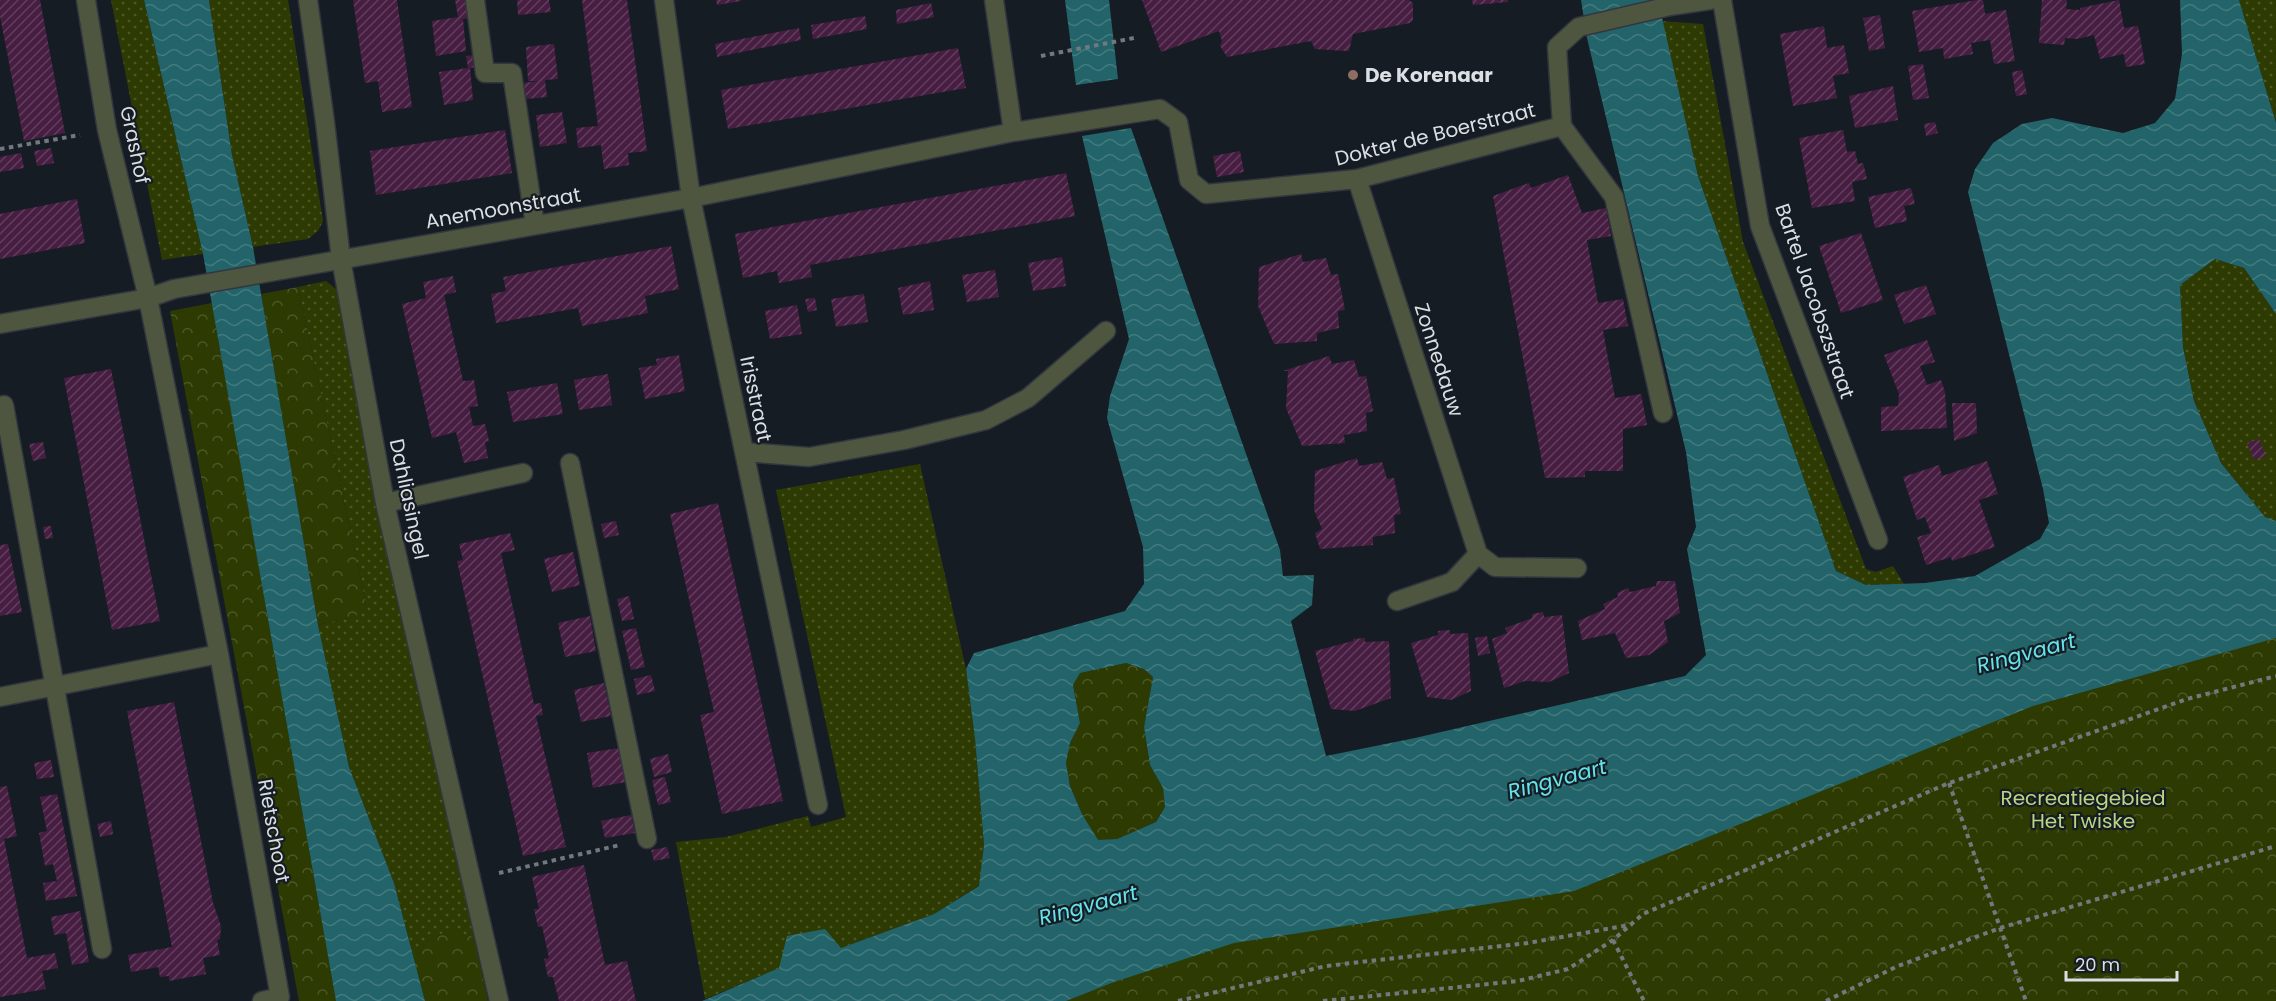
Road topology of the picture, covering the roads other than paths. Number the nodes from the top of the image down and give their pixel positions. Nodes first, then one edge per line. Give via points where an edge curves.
1 (86, 0) edge
2 (308, 0) edge
3 (475, 0) edge
4 (664, 0) edge
5 (994, 0) edge
6 (1710, 0) edge
7 (1722, 0) edge
8 (1562, 126) junction
9 (1013, 132) junction
10 (1357, 179) junction
11 (691, 198) junction
12 (535, 225) junction
13 (341, 259) junction
14 (148, 298) junction
15 (0, 324) edge
16 (1106, 331) dead end
17 (4, 405) dead end
18 (1663, 413) dead end
19 (744, 452) junction
20 (570, 463) dead end
21 (523, 472) dead end
22 (386, 503) junction
23 (1878, 540) dead end
24 (1478, 554) junction
25 (1577, 568) dead end
26 (1396, 601) dead end
27 (219, 654) junction
28 (53, 686) junction
29 (0, 697) edge
30 (819, 805) dead end
31 (647, 839) road end
32 (102, 948) dead end
33 (262, 1001) edge
34 (500, 1001) edge

1 - 14 street, Grashof via 107,130
2 - 13 street, Dahliasingel
3 - 12 street via 486,73 512,73
4 - 11 street, Irisstraat
5 - 9 street
6 - 8 street via 1578,27 1557,47
7 - 23 street, Bartel Jacobszstraat via 1760,226
8 - 10 street, Dokter de Boerstraat
8 - 18 street via 1614,197
9 - 10 street, Dokter de Boerstraat via 1160,109 1178,122 1189,180 1206,194
9 - 11 street, Anemoonstraat
10 - 24 street, Zonnedauw
11 - 12 street, Anemoonstraat
11 - 19 street, Irisstraat
12 - 13 street, Anemoonstraat
13 - 14 street, Anemoonstraat via 174,289
13 - 22 street, Dahliasingel
14 - 15 street, Anemoonstraat
14 - 27 street, Rietschoot
16 - 19 street via 1028,398 986,420 809,457
17 - 28 street
19 - 30 street, Irisstraat
20 - 31 street
21 - 22 street
22 - 34 street, Dahliasingel
24 - 25 street via 1495,567
24 - 26 street via 1452,582
27 - 28 street
27 - 33 street, Rietschoot via 280,997
28 - 29 street
28 - 32 street

